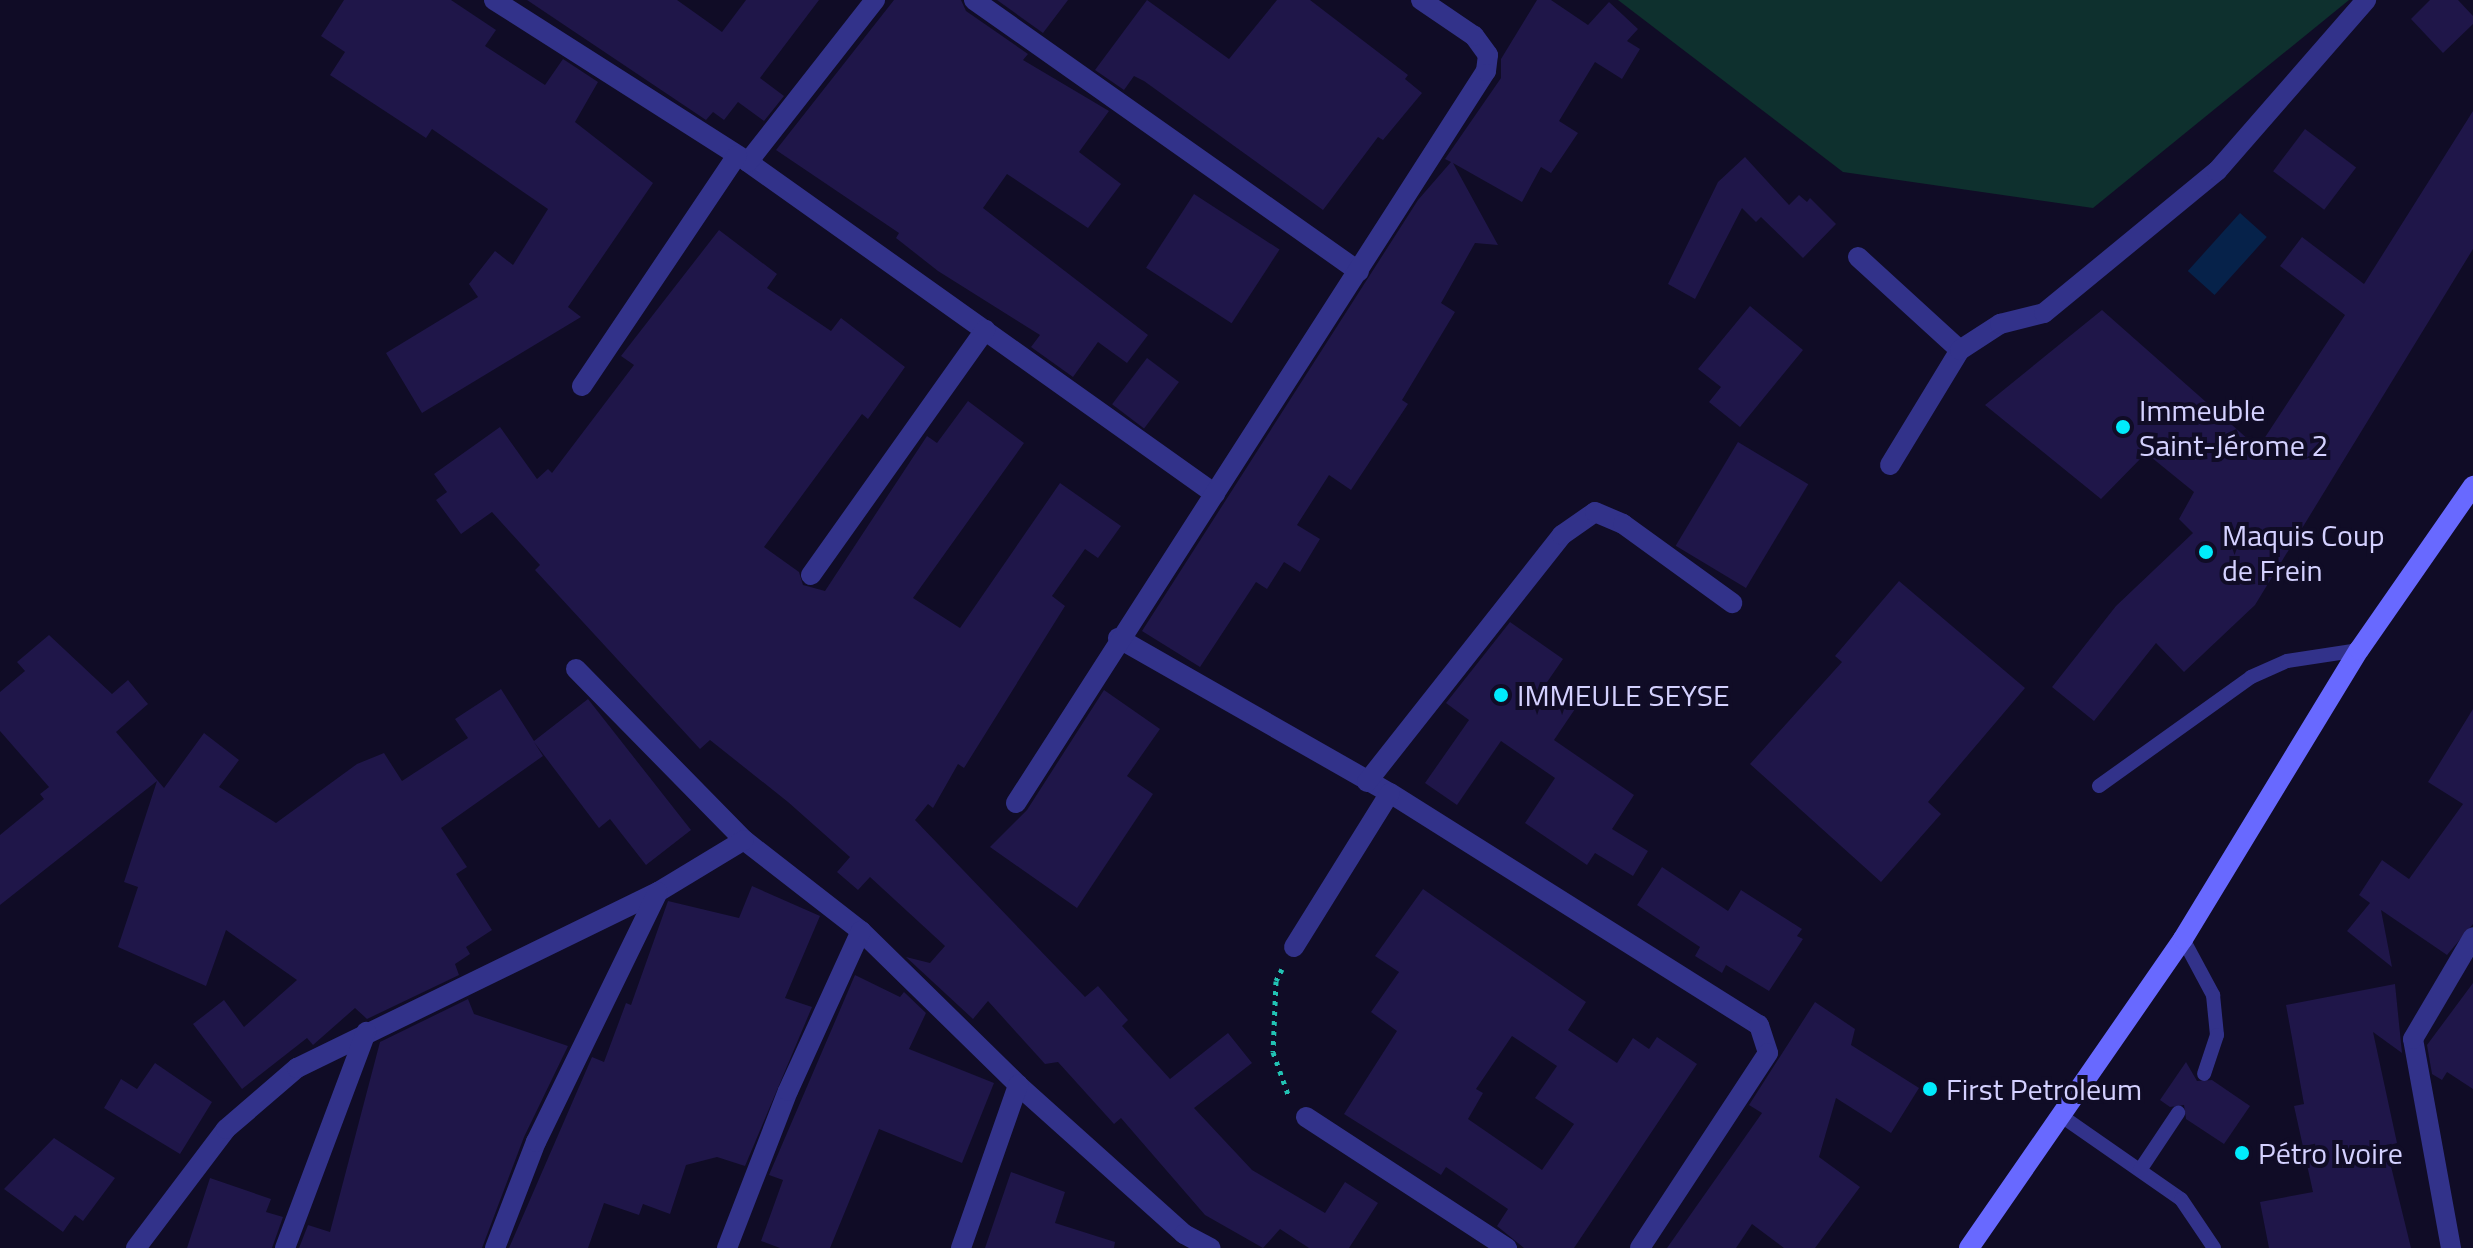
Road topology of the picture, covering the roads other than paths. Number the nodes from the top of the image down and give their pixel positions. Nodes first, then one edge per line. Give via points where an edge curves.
1 (494, 0) edge
2 (875, 0) edge
3 (974, 0) edge
4 (1421, 0) edge
5 (2366, 0) edge
6 (743, 159) junction
7 (1858, 257) dead end
8 (1359, 272) junction
9 (985, 330) junction
10 (1960, 350) junction
11 (582, 386) dead end
12 (1890, 465) dead end
13 (2473, 486) edge
14 (1215, 494) junction
15 (811, 575) dead end
16 (1732, 603) dead end
17 (1118, 638) junction
18 (2359, 650) junction
19 (576, 669) dead end
20 (1367, 782) junction
21 (2099, 786) dead end
22 (1390, 793) junction
23 (1016, 803) dead end
24 (744, 840) junction
25 (658, 892) junction
26 (861, 931) junction
27 (2473, 937) edge
28 (2183, 939) junction
29 (1294, 947) road end
30 (366, 1032) junction
31 (2204, 1074) dead end
32 (1018, 1085) junction
33 (2178, 1113) dead end
34 (2060, 1115) junction
35 (1306, 1117) road end
36 (2140, 1170) junction
37 (1182, 1241) edge
38 (136, 1248) edge
39 (285, 1248) edge
40 (495, 1248) edge
41 (727, 1248) edge
42 (961, 1248) edge
43 (1210, 1248) edge
44 (1507, 1248) edge
45 (1640, 1248) edge
46 (1969, 1248) edge
47 (2214, 1248) edge
48 (2451, 1248) edge

1 - 6 street
2 - 6 street
3 - 8 street
4 - 8 street via 1474,36 1488,55 1486,71
5 - 10 street via 2217,171 2044,313 2000,324
6 - 9 street
6 - 11 street
7 - 10 street
8 - 14 street
9 - 14 street
9 - 15 street
10 - 12 street
13 - 18 main road
14 - 17 street
16 - 20 street via 1623,524 1595,512 1562,535
17 - 20 street
17 - 23 street
18 - 21 lane via 2287,661 2251,677
18 - 28 main road
19 - 24 street
20 - 22 street
22 - 29 street
22 - 45 street via 1732,1003 1768,1038 1768,1053
24 - 25 street
24 - 26 street
25 - 30 street
25 - 40 street via 536,1142
26 - 32 street
26 - 41 street via 788,1091
27 - 48 street via 2413,1039
28 - 31 lane via 2213,995 2217,1035
28 - 34 main road
30 - 38 street via 259,1095
30 - 39 street
32 - 37 street
32 - 42 street
33 - 36 lane
34 - 36 lane
34 - 46 main road
35 - 44 street
36 - 47 lane via 2181,1199
37 - 43 street

